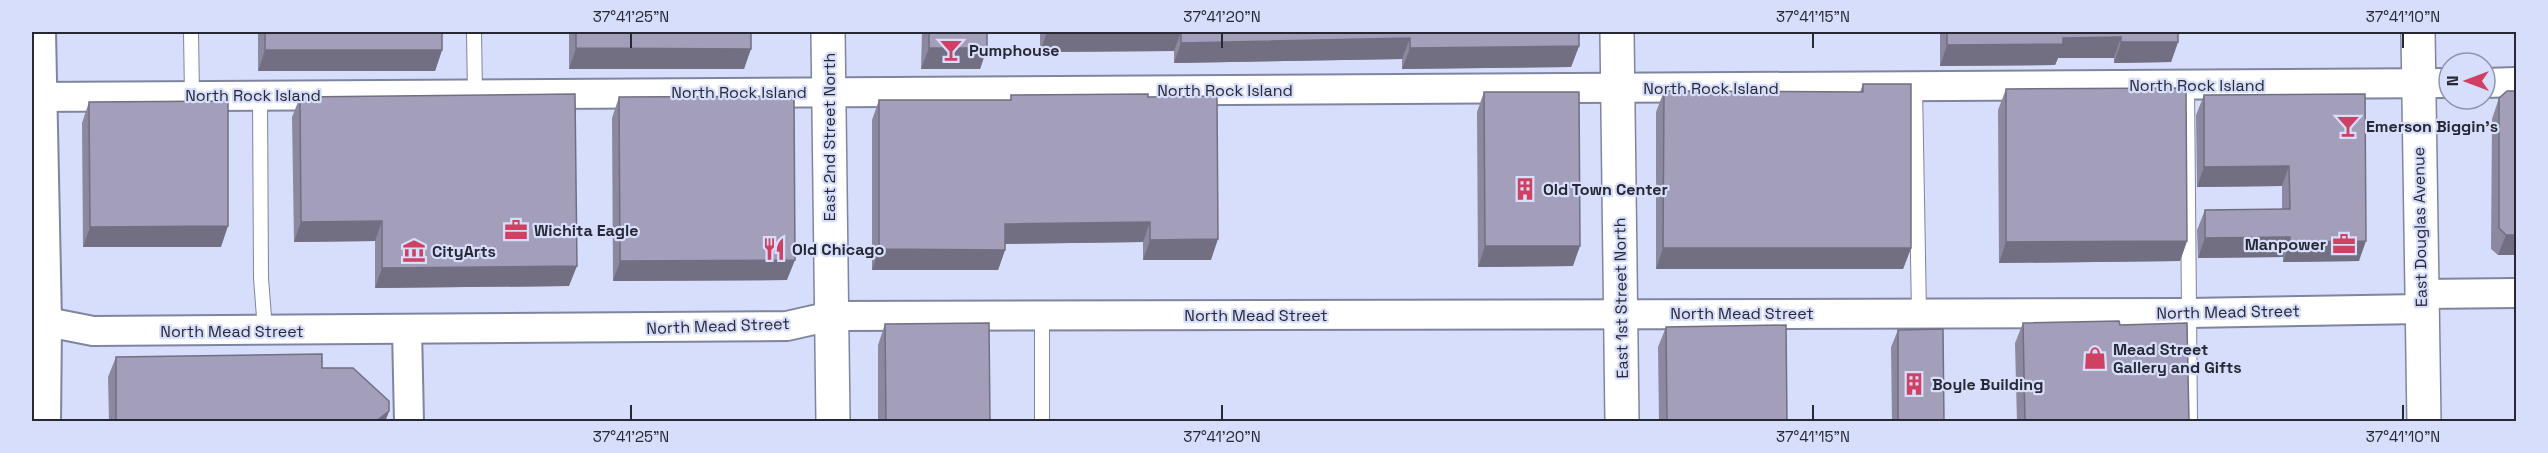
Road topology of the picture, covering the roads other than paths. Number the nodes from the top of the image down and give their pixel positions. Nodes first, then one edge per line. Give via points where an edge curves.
1 (41, 32) edge
2 (191, 32) edge
3 (474, 32) edge
4 (828, 32) edge
5 (1617, 32) edge
6 (2418, 32) edge
7 (2497, 83) edge
8 (2516, 83) edge
9 (2434, 84) edge
10 (2187, 86) junction
11 (1915, 87) junction
12 (1617, 88) junction
13 (829, 92) junction
14 (475, 94) junction
15 (260, 95) junction
16 (192, 96) junction
17 (36, 97) edge
18 (2517, 293) edge
19 (2422, 302) junction
20 (1622, 313) junction
21 (1918, 313) junction
22 (2189, 313) junction
23 (831, 316) junction
24 (1042, 316) junction
25 (39, 322) edge
26 (407, 329) junction
27 (265, 330) junction
28 (45, 422) edge
29 (409, 422) edge
30 (833, 422) edge
31 (1042, 422) edge
32 (1622, 422) edge
33 (2190, 422) edge
34 (2424, 422) edge

1 - 17 street
2 - 16 lane
3 - 14 lane
4 - 13 street, East 2nd Street North
5 - 12 street, East 1st Street North
6 - 9 street, East Douglas Avenue
7 - 8 street
9 - 10 street, North Rock Island
9 - 19 street, East Douglas Avenue
10 - 11 street, North Rock Island
10 - 22 lane
11 - 12 street, North Rock Island
11 - 21 lane
12 - 13 street, North Rock Island
12 - 20 street, East 1st Street North
13 - 14 street, North Rock Island
13 - 23 street, East 2nd Street North
14 - 15 street, North Rock Island
15 - 16 street, North Rock Island
15 - 27 lane
16 - 17 street, North Rock Island
17 - 25 street
18 - 19 street, North Mead Street
19 - 22 street, North Mead Street
19 - 34 street, East Douglas Avenue
20 - 21 street, North Mead Street
20 - 24 street, North Mead Street
20 - 32 street, East 1st Street North
21 - 22 street, North Mead Street
22 - 33 lane
23 - 24 street, North Mead Street
23 - 26 street, North Mead Street via 787,326
23 - 30 street, East 2nd Street North
24 - 31 lane
25 - 27 street, North Mead Street via 93,332
25 - 28 street
26 - 27 street, North Mead Street
26 - 29 street

